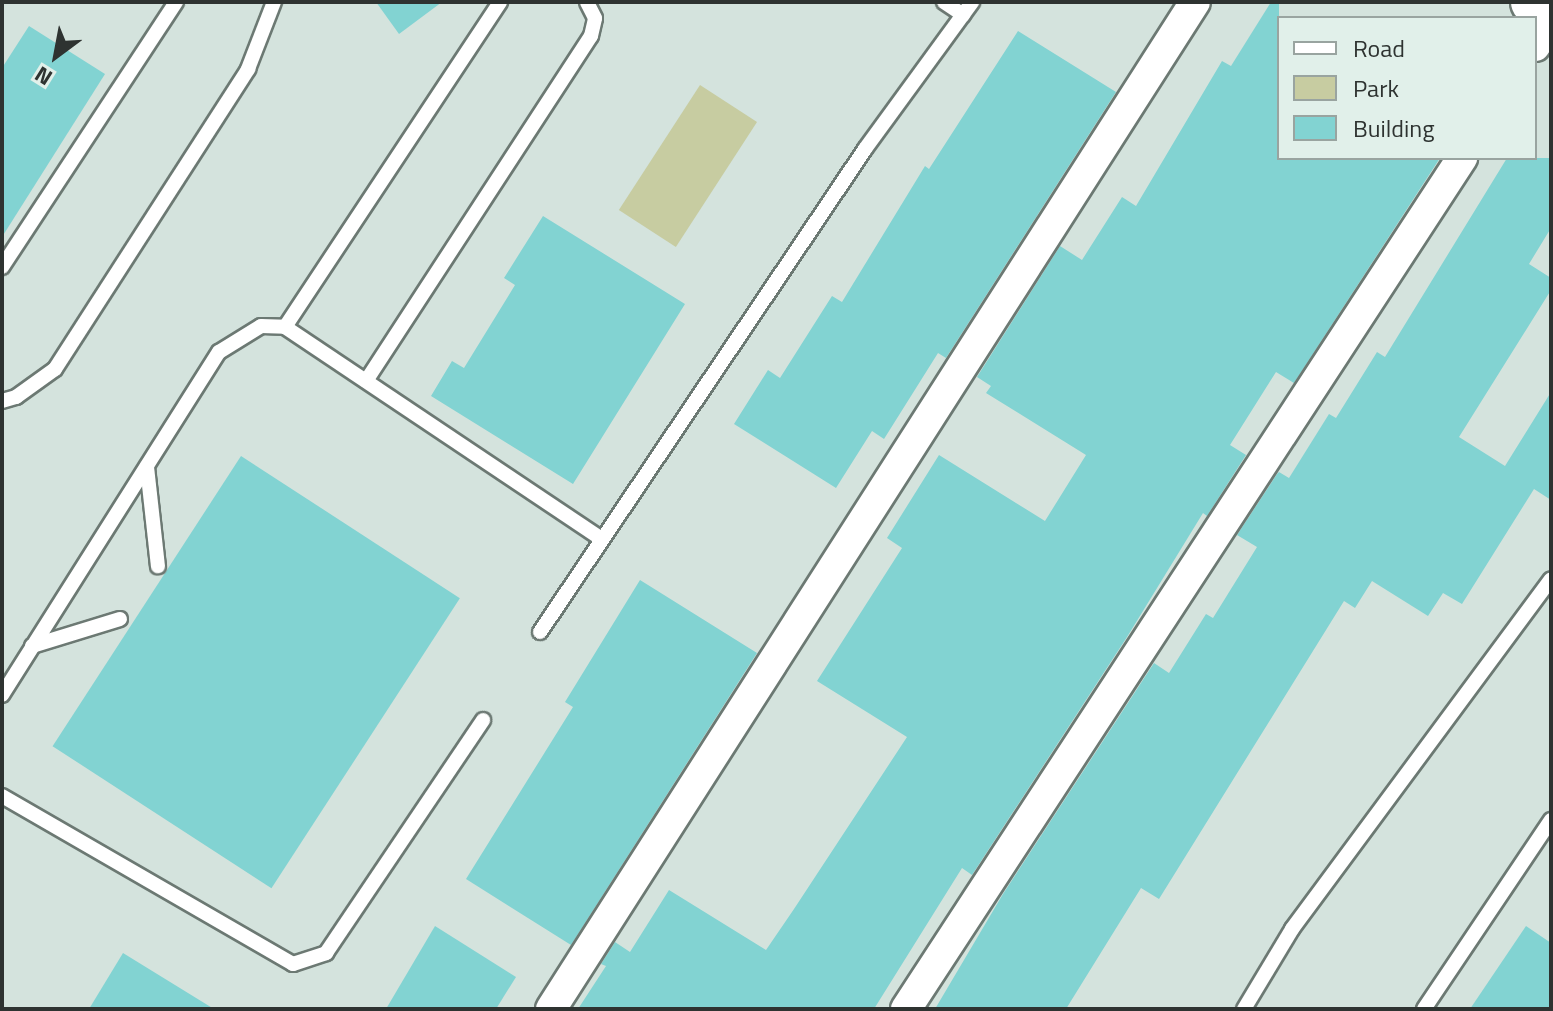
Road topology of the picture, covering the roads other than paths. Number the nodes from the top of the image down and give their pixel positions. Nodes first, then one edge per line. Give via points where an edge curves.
1 (176, 2) edge
2 (274, 2) edge
3 (500, 2) edge
4 (587, 2) edge
5 (944, 2) edge
6 (1195, 2) edge
7 (1533, 2) edge
8 (967, 8) edge
9 (1551, 14) edge
10 (1551, 22) edge
11 (1537, 43) edge
12 (1461, 160) edge
13 (2, 267) edge
14 (285, 327) junction
15 (366, 381) junction
16 (2, 401) edge
17 (147, 467) junction
18 (602, 539) junction
19 (158, 566) dead end
20 (1551, 579) edge
21 (120, 619) dead end
22 (540, 632) dead end
23 (32, 646) junction
24 (2, 695) edge
25 (483, 720) dead end
26 (2, 796) edge
27 (1551, 820) edge
28 (551, 1009) edge
29 (906, 1009) edge
30 (1244, 1009) edge
31 (1424, 1009) edge

1 - 13 lane
2 - 16 lane via 248,69 55,369
3 - 14 lane
4 - 15 lane via 595,18 591,36
5 - 8 lane
6 - 28 street
7 - 9 main road
8 - 18 lane via 865,149
10 - 11 street
12 - 29 street
14 - 15 lane
14 - 17 lane via 261,326 219,352
15 - 18 lane
17 - 19 lane
17 - 23 lane
18 - 22 lane
20 - 30 lane via 1292,929
21 - 23 lane
23 - 24 lane
25 - 26 lane via 326,953 293,964
27 - 31 lane

